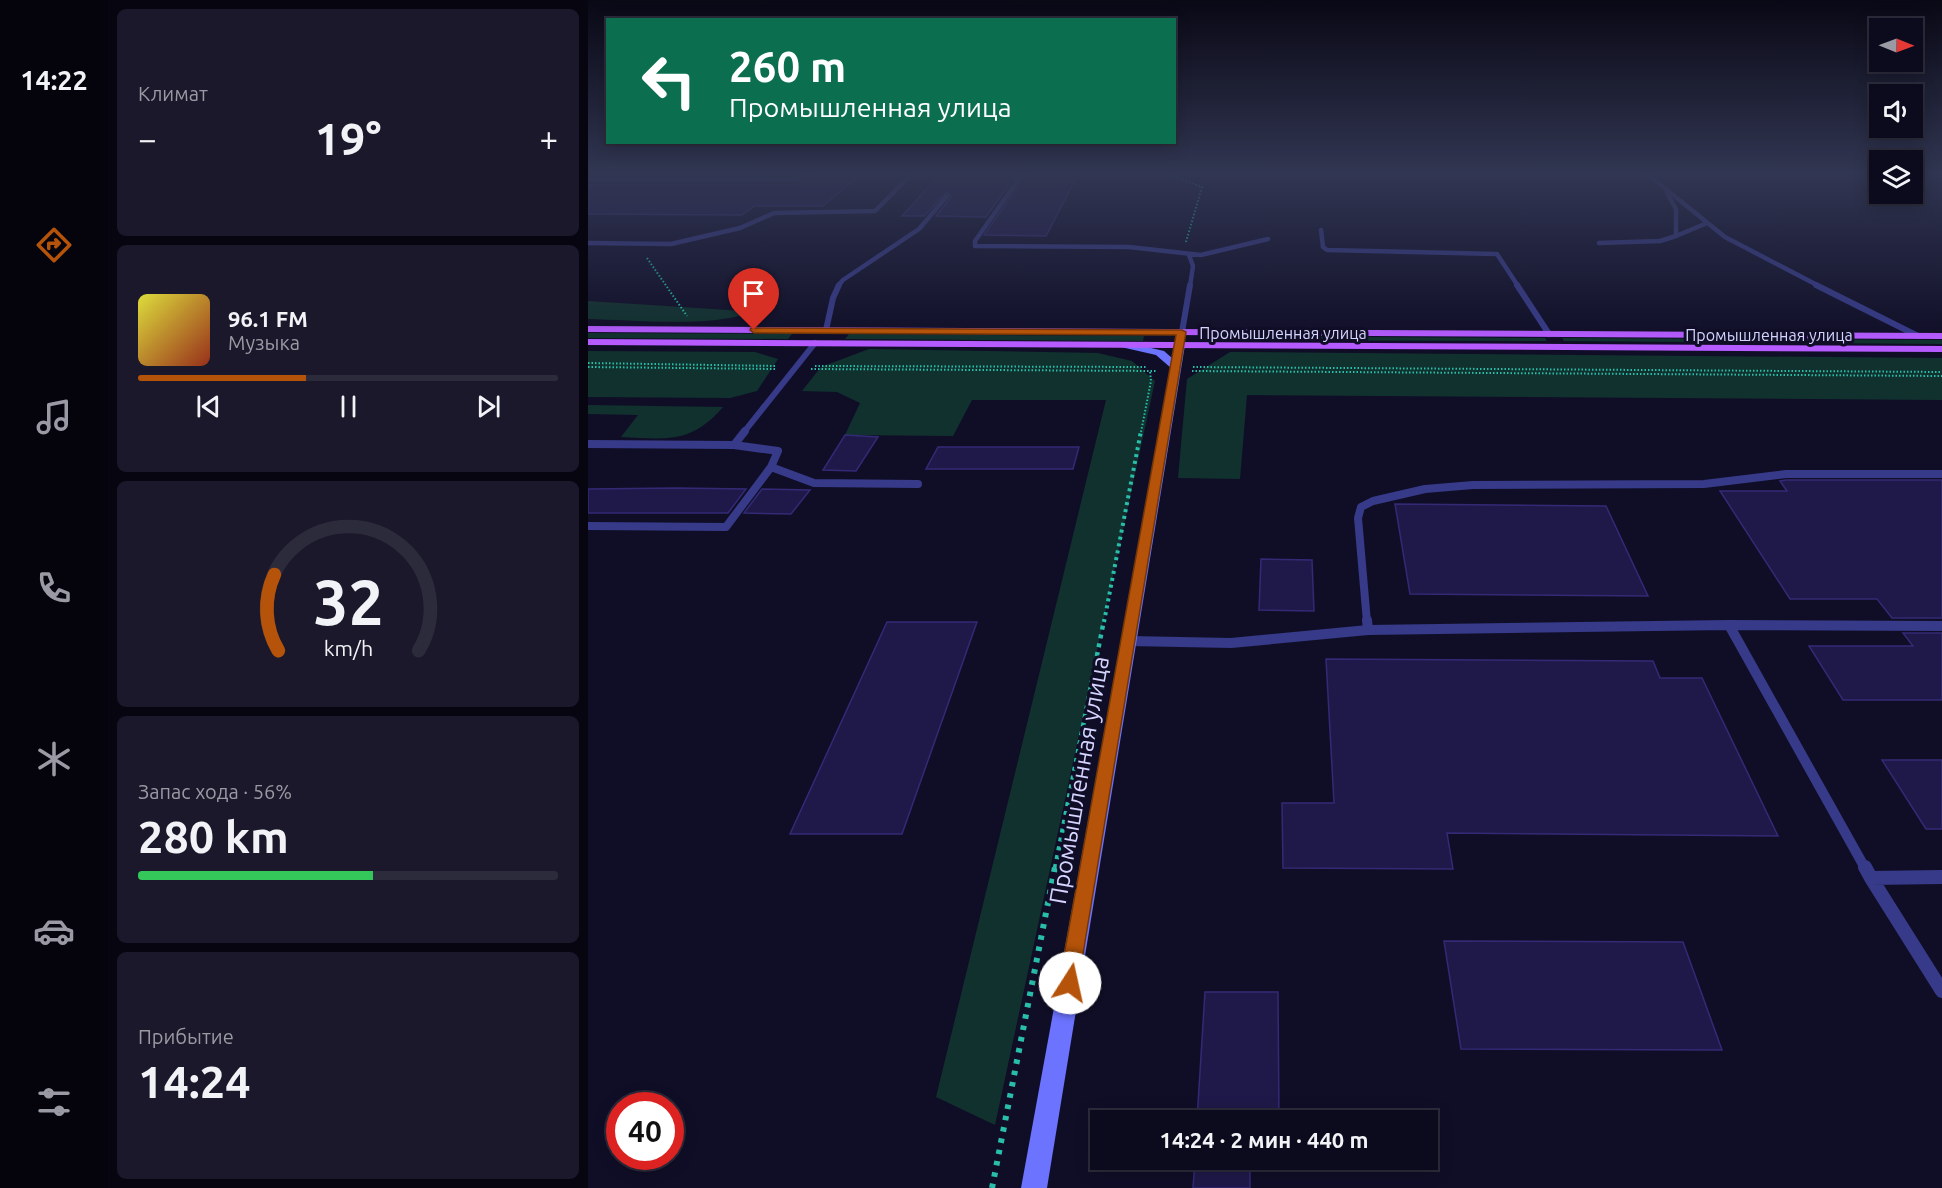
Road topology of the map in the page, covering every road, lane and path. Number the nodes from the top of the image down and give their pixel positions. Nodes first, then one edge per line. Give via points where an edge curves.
1 (738, 228) edge
2 (919, 228) edge
3 (984, 228) edge
4 (1189, 228) edge
5 (1676, 228) edge
6 (1695, 228) edge
7 (1714, 228) edge
8 (1321, 230) dead end
9 (1676, 237) junction
10 (1268, 239) dead end
11 (588, 243) edge
12 (1599, 243) dead end
13 (645, 255) dead end
14 (1189, 255) junction
15 (691, 321) dead end
16 (588, 329) edge
17 (826, 330) junction
18 (1182, 332) junction
19 (1549, 334) junction
20 (1918, 336) junction
21 (1942, 336) edge
22 (588, 342) edge
23 (815, 343) junction
24 (1125, 345) junction
25 (1180, 345) junction
26 (1556, 347) junction
27 (1942, 349) edge
28 (588, 365) edge
29 (794, 368) junction
30 (1048, 368) junction
31 (1176, 369) junction
32 (1150, 371) junction
33 (1942, 374) edge
34 (588, 444) edge
35 (734, 445) junction
36 (771, 467) junction
37 (1942, 474) edge
38 (918, 484) dead end
39 (588, 526) edge
40 (1729, 625) junction
41 (1942, 626) edge
42 (1368, 630) junction
43 (1129, 641) junction
44 (1942, 877) edge
45 (1871, 878) junction
46 (1942, 990) edge
47 (992, 1188) edge
48 (1034, 1188) edge

1 - 11 lane via 671,244
2 - 17 lane via 843,280 834,290
3 - 14 lane via 975,246 1129,247
4 - 14 path via 1186,240
5 - 9 lane
6 - 9 lane
7 - 20 lane via 1734,243
8 - 19 lane via 1323,248 1327,250 1497,254
9 - 12 lane
10 - 14 lane
13 - 15 path
14 - 18 lane via 1193,266
16 - 17 main road, Промышленная улица
17 - 18 main road, Промышленная улица
17 - 23 main road
18 - 19 main road, Промышленная улица
18 - 25 main road
19 - 20 main road, Промышленная улица
19 - 26 main road
20 - 21 main road, Промышленная улица
22 - 23 main road, Промышленная улица
23 - 24 main road, Промышленная улица
23 - 29 lane
24 - 25 main road, Промышленная улица
24 - 31 street via 1160,353
25 - 26 main road, Промышленная улица
25 - 31 street, Промышленная улица
26 - 27 main road, Промышленная улица
28 - 29 path
29 - 30 path
29 - 35 lane
30 - 31 path
30 - 32 path
31 - 32 path
31 - 33 path
31 - 43 street, Промышленная улица
32 - 47 path via 1149,393
34 - 35 lane
35 - 36 lane via 778,451
36 - 38 lane via 814,483
36 - 39 lane via 726,527
37 - 42 lane via 1786,474 1704,484 1473,485 1425,489 1373,501 1361,507 1358,518
40 - 41 lane
40 - 42 lane
40 - 45 lane
42 - 43 lane via 1231,643
43 - 48 street, Промышленная улица
44 - 45 lane
45 - 46 lane

